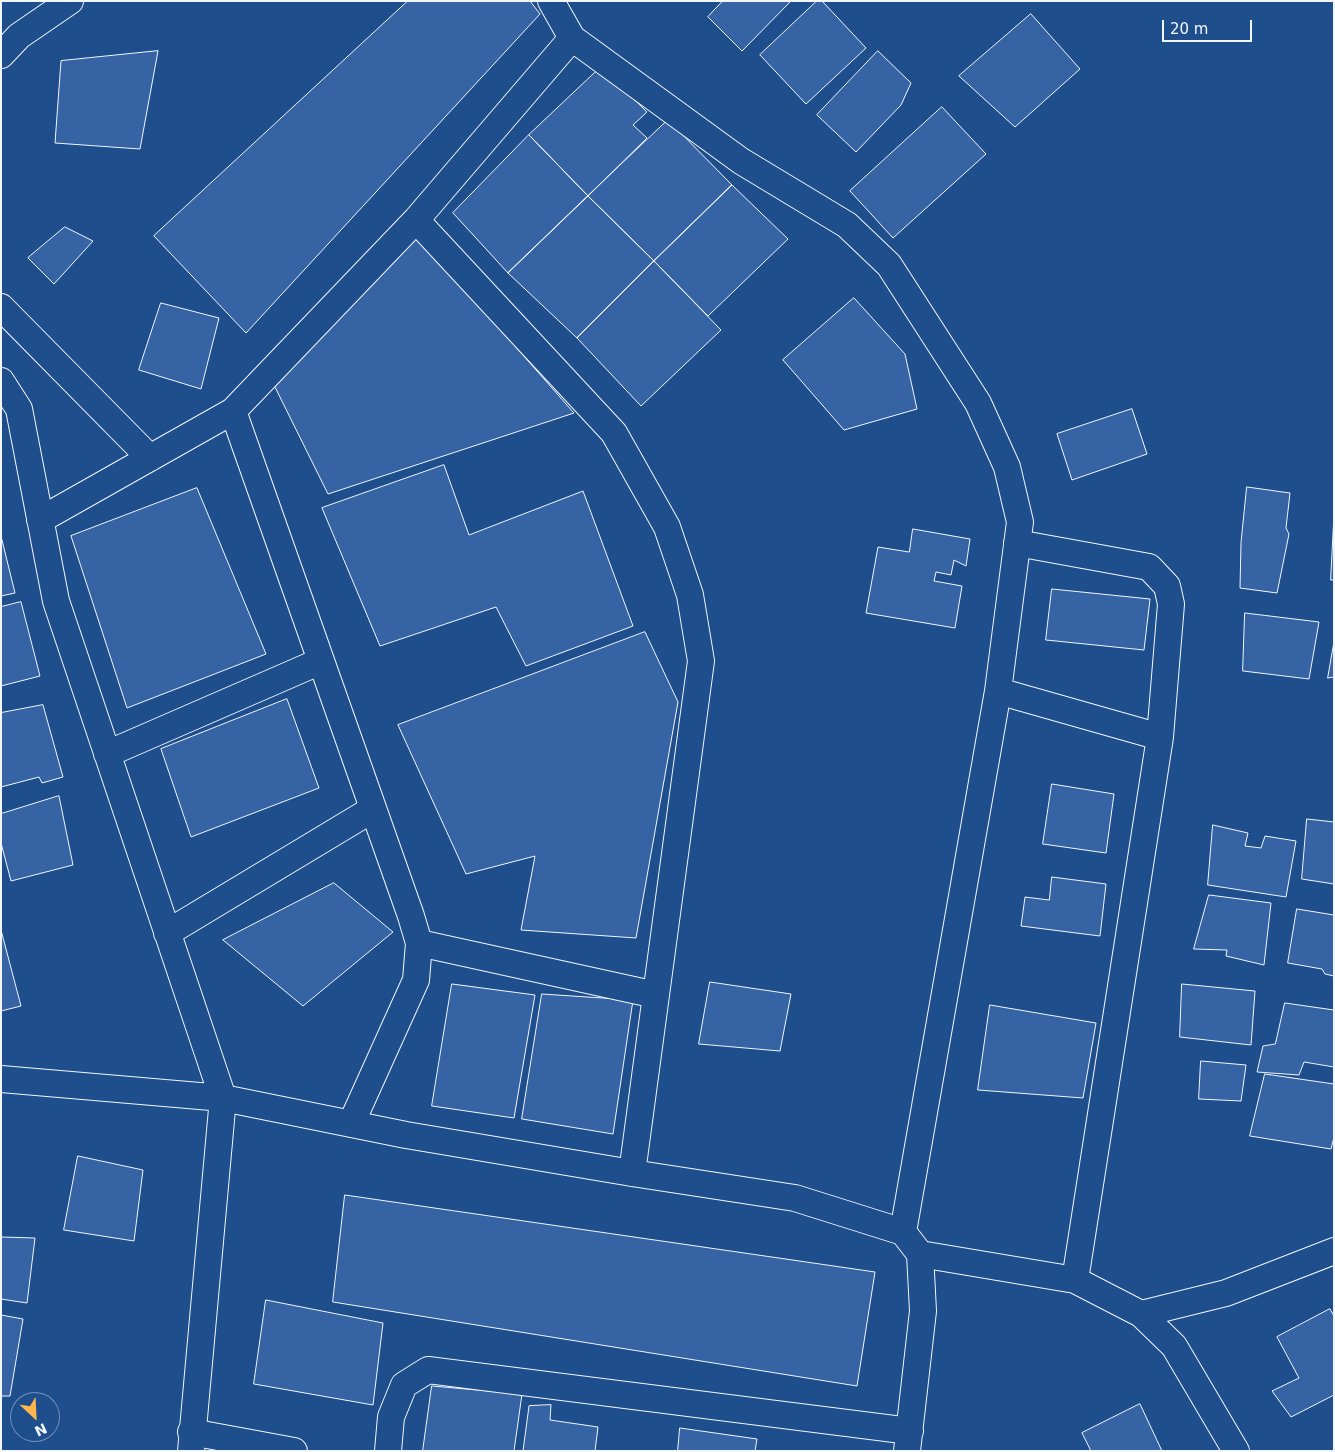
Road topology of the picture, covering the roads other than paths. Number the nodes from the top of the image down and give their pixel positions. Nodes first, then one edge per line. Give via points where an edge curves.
1 (70, 1) edge
2 (551, 1) edge
3 (572, 38) junction
4 (1, 55) edge
5 (416, 220) junction
6 (1, 308) edge
7 (1, 381) edge
8 (233, 411) junction
9 (150, 458) junction
10 (40, 520) junction
11 (1017, 544) junction
12 (321, 661) junction
13 (998, 691) junction
14 (1160, 737) junction
15 (108, 754) junction
16 (373, 809) junction
17 (167, 933) junction
18 (419, 943) junction
19 (656, 995) junction
20 (1, 1079) edge
21 (223, 1098) junction
22 (351, 1124) junction
23 (632, 1173) junction
24 (903, 1232) junction
25 (1334, 1252) edge
26 (920, 1254) junction
27 (1075, 1280) junction
28 (1141, 1314) junction
29 (191, 1441) edge
30 (908, 1441) edge
31 (294, 1451) edge
32 (388, 1451) edge
33 (1236, 1451) edge

1 - 4 street via 20,36
2 - 3 street
3 - 5 street
3 - 11 street via 741,161 847,225 889,265 978,403 1007,467 1020,522
5 - 8 street
5 - 19 street via 614,433 667,527 690,594 700,661
6 - 9 street
7 - 10 street via 18,409
8 - 9 street
8 - 12 street
9 - 10 street
10 - 15 street via 56,601
11 - 13 street
11 - 14 street via 1149,568 1167,586 1171,604
12 - 15 street
12 - 16 street
13 - 14 street
13 - 24 street
14 - 27 street
15 - 17 street
16 - 17 street
16 - 18 street
17 - 21 street
18 - 19 street
18 - 22 street via 416,980
19 - 23 street
20 - 21 street
21 - 22 street
21 - 29 street
22 - 23 street
23 - 24 street via 795,1198
24 - 26 street
25 - 28 street via 1226,1293
26 - 27 street
26 - 30 street via 923,1311
27 - 28 street
28 - 33 street via 1174,1346
29 - 31 street
30 - 32 street via 428,1370 404,1385 391,1417

